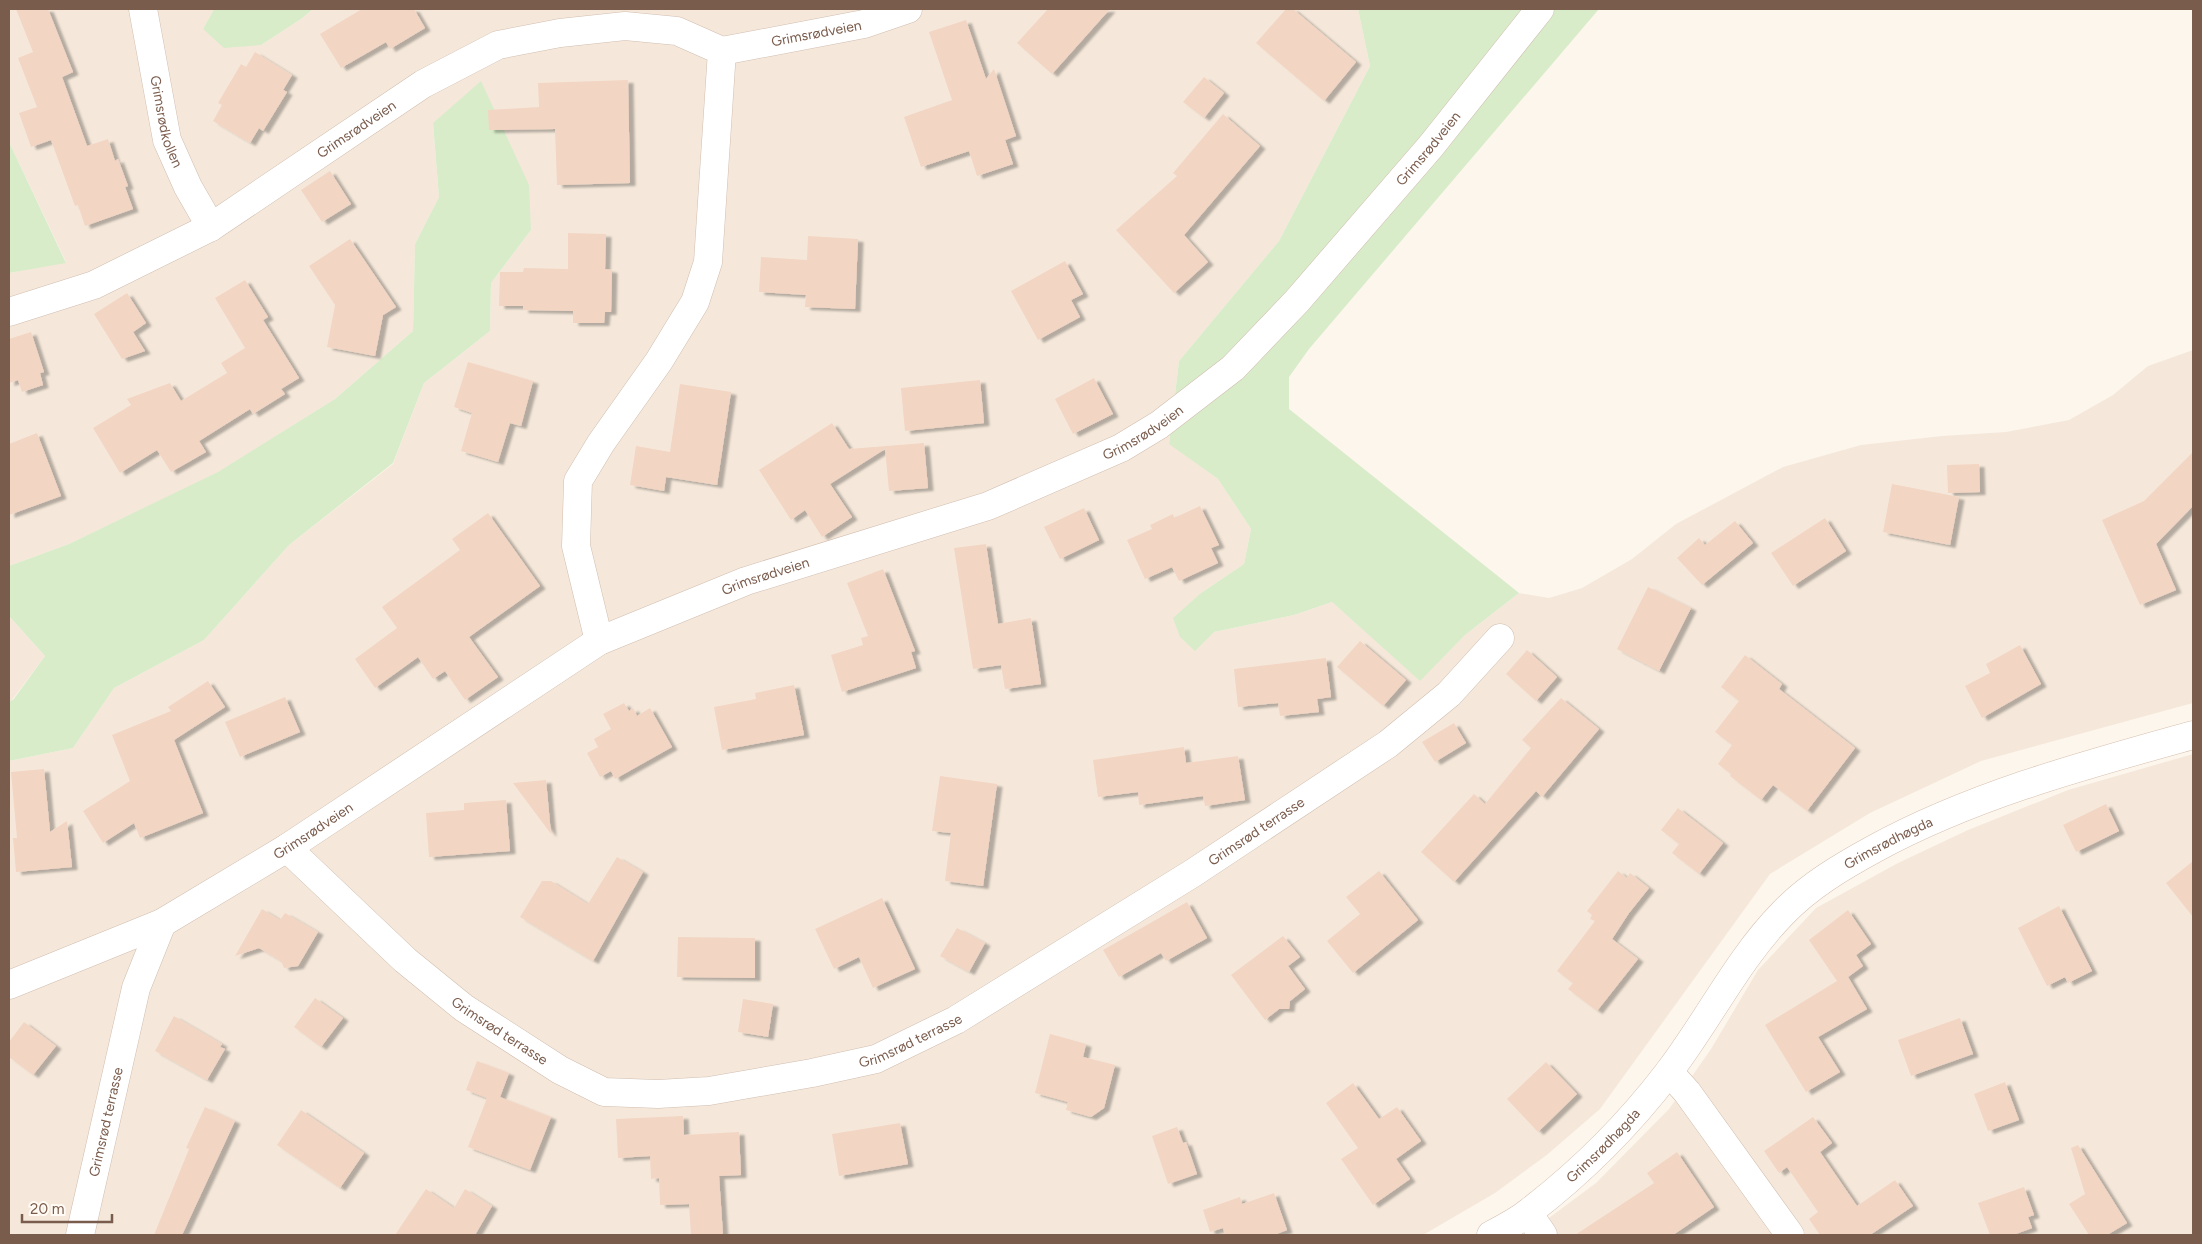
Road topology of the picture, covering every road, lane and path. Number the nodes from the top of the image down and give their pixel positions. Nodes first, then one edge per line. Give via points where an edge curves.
1 (143, 9) edge
2 (908, 9) edge
3 (1540, 9) edge
4 (722, 51) junction
5 (211, 227) junction
6 (9, 312) edge
7 (1500, 638) dead end
8 (599, 642) junction
9 (2193, 734) edge
10 (287, 848) junction
11 (162, 923) junction
12 (9, 985) edge
13 (1669, 1072) junction
14 (1528, 1213) junction
15 (80, 1235) edge
16 (1491, 1235) edge
17 (1543, 1235) edge
18 (1790, 1235) edge

1 - 5 street, Grimsrødkollen via 167,140
2 - 4 street, Grimsrødveien via 864,24
3 - 8 street, Grimsrødveien via 1431,146 1297,301 1233,368 1158,425 1121,448 988,506 746,580
4 - 5 street, Grimsrødveien via 677,31 626,26 560,33 498,45 423,84
4 - 8 street via 708,262 695,302 578,481 576,546
5 - 6 street, Grimsrødveien via 94,285
7 - 10 street, Grimsrød terrasse via 1449,694 1388,744 1193,873 956,1020 876,1059 709,1091 658,1094 604,1092 560,1070 464,1008 405,960
8 - 10 street, Grimsrødveien
9 - 13 street, Grimsrødhøgda via 1994,795 1905,832 1840,867 1808,889 1782,914 1741,965
10 - 11 street, Grimsrødveien
11 - 12 street, Grimsrødveien
11 - 15 street, Grimsrød terrasse via 136,988
13 - 14 street, Grimsrødhøgda via 1592,1157
13 - 18 street via 1687,1092
14 - 16 street, Grimsrødhøgda
14 - 17 street

